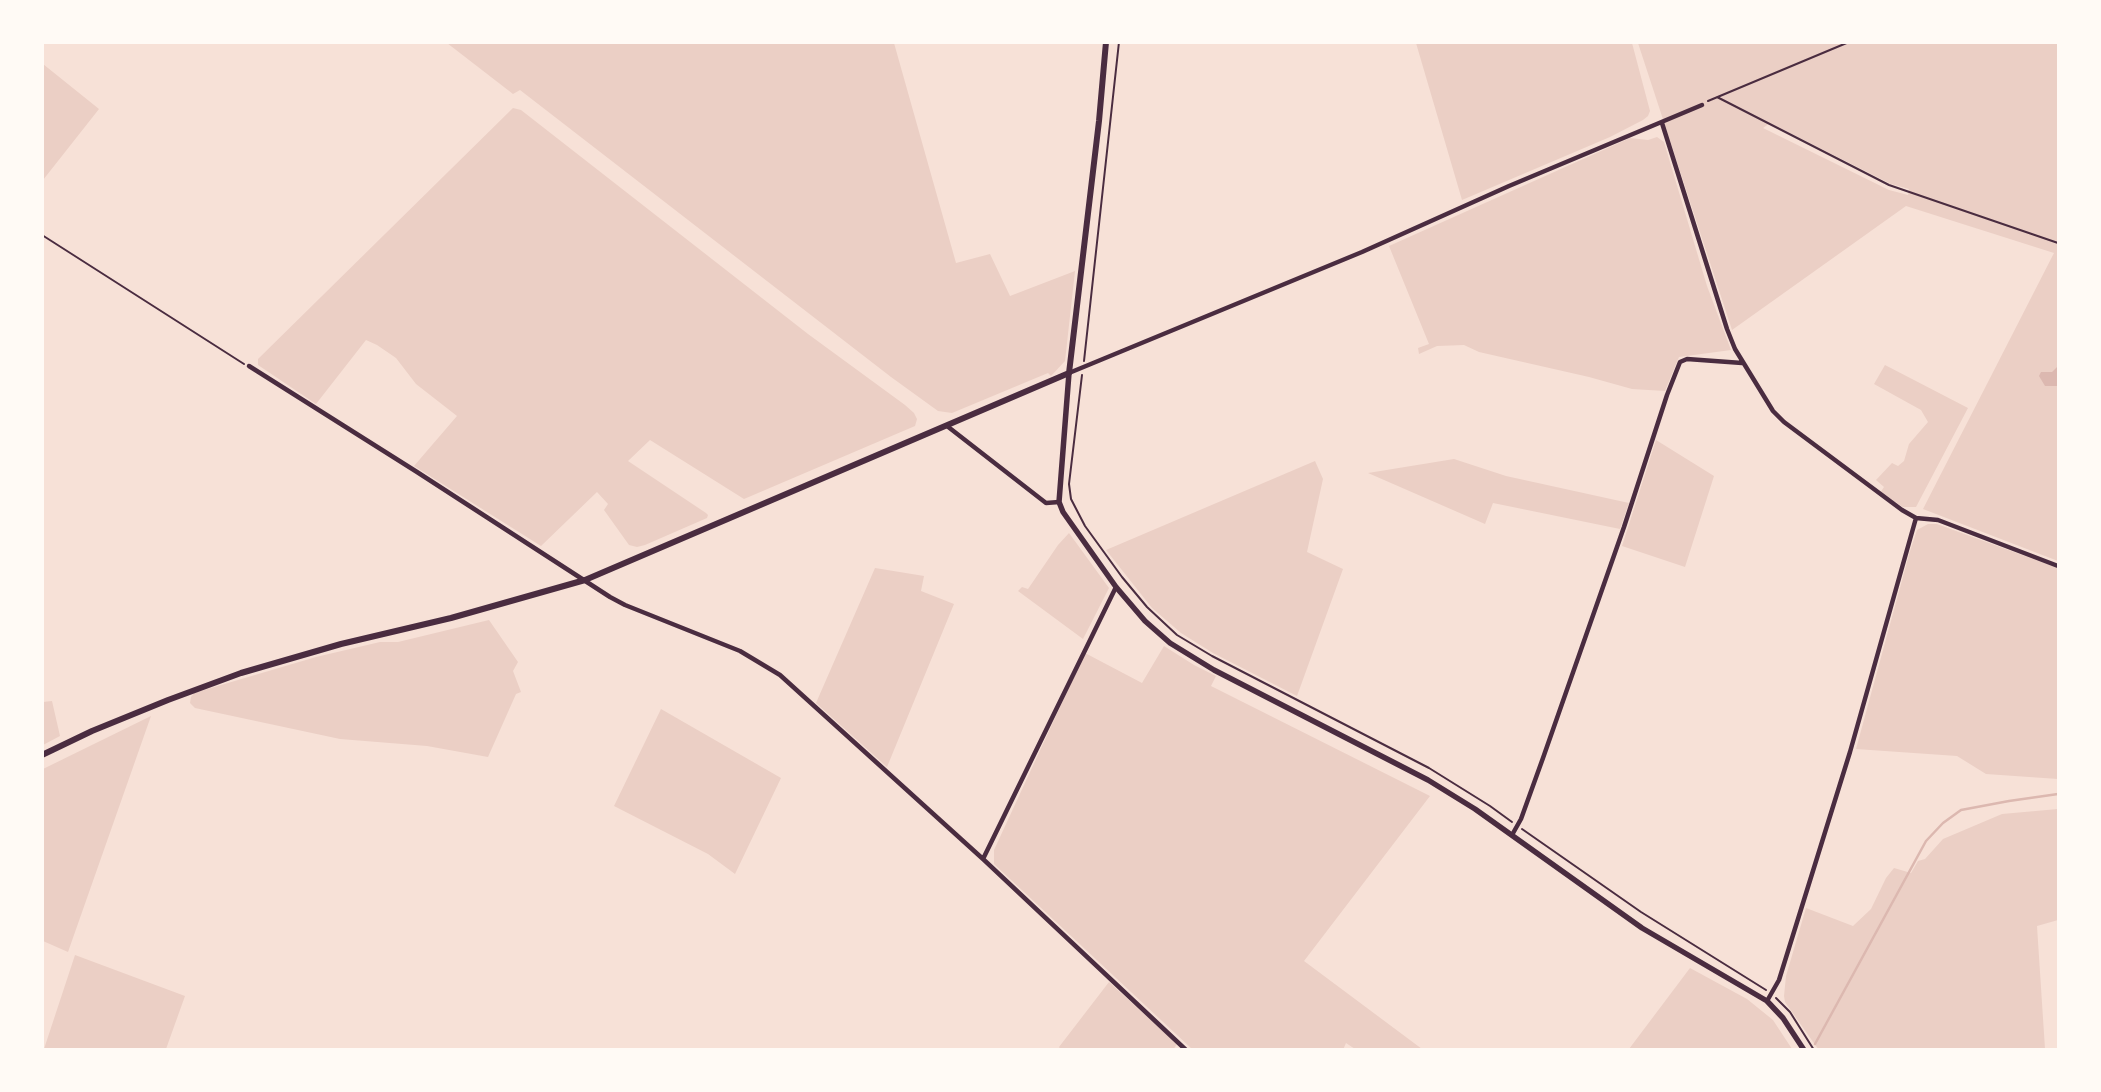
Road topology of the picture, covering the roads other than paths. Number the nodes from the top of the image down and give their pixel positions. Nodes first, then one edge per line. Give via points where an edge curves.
1 (1106, 42) edge
2 (1702, 105) road end
3 (1662, 123) junction
4 (1742, 363) junction
5 (248, 366) road end
6 (1070, 373) junction
7 (946, 426) junction
8 (1059, 502) junction
9 (1916, 518) junction
10 (2058, 566) edge
11 (585, 580) junction
12 (1116, 587) junction
13 (42, 755) edge
14 (1512, 835) junction
15 (983, 860) junction
16 (1767, 1001) junction
17 (1186, 1050) edge
18 (1804, 1050) edge

1 - 6 main road
2 - 3 street
3 - 4 street via 1727,329
3 - 6 street
4 - 9 street via 1764,399 1784,422 1868,487
4 - 14 street via 1687,359 1680,362
5 - 11 street
6 - 7 main road
6 - 8 street
7 - 8 street via 1046,503
7 - 11 main road
8 - 12 street
9 - 10 street via 1938,520
9 - 16 street via 1850,752 1779,980
11 - 13 main road via 241,673 92,731
11 - 15 street via 625,606 740,651 773,670
12 - 14 street via 1145,621 1170,643 1214,670 1428,780
12 - 15 street
14 - 16 street via 1642,928
15 - 17 street
16 - 18 street via 1783,1018

